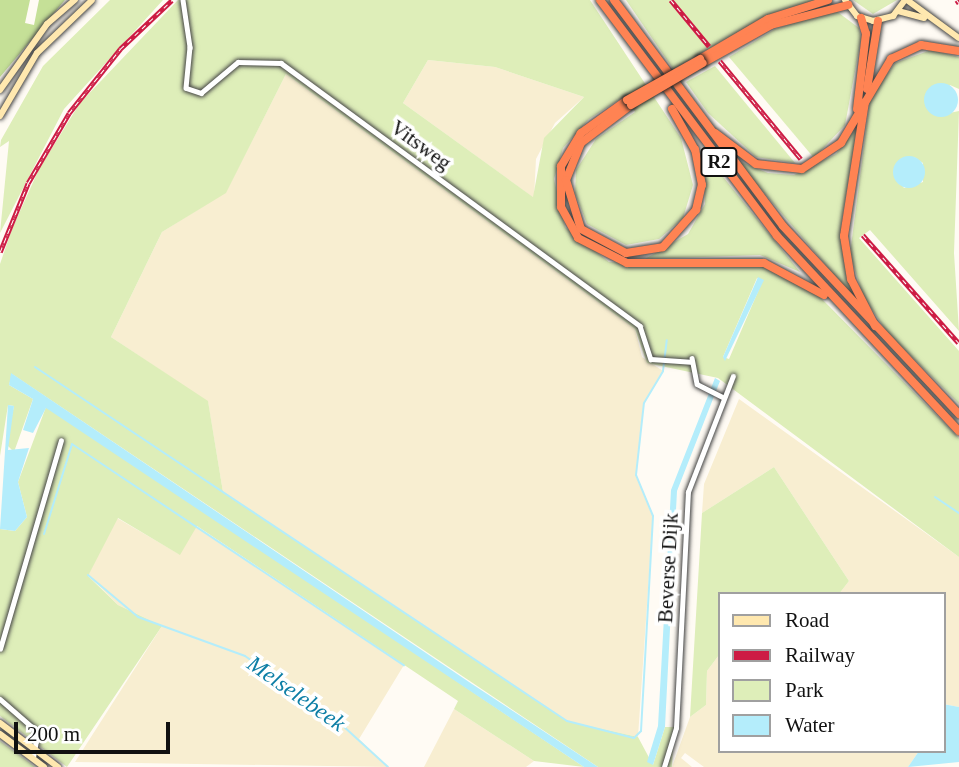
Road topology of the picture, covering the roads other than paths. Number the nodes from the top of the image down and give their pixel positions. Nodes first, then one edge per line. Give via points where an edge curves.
1 (75, 0) edge
2 (92, 0) edge
3 (183, 0) edge
4 (614, 0) edge
5 (828, 0) edge
6 (906, 0) edge
7 (601, 2) edge
8 (847, 3) edge
9 (898, 11) junction
10 (861, 18) junction
11 (878, 21) junction
12 (939, 24) junction
13 (959, 38) edge
14 (959, 51) edge
15 (701, 61) junction
16 (662, 69) junction
17 (0, 90) edge
18 (866, 96) junction
19 (629, 103) junction
20 (855, 115) junction
21 (0, 116) edge
22 (843, 313) junction
23 (883, 340) junction
24 (733, 376) dead end
25 (724, 398) junction
26 (959, 414) edge
27 (959, 431) edge
28 (61, 441) dead end
29 (0, 649) edge
30 (0, 699) edge
31 (0, 723) edge
32 (0, 734) edge
33 (38, 752) junction
34 (33, 759) junction
35 (44, 767) edge
36 (58, 767) edge
37 (664, 767) edge

1 - 17 main road via 47,24
2 - 21 main road via 37,53
3 - 25 street, Vitsweg via 190,47 186,88 201,93 238,62 281,63 640,326 647,354 662,363 691,360 692,377
4 - 16 highway, R2
5 - 15 highway via 768,19
6 - 9 main road
6 - 12 main road
7 - 19 highway via 688,134 701,176 690,223 675,239 642,253 611,250 588,237 567,194 568,167 581,143
7 - 22 highway, R2 via 728,174
8 - 10 main road
8 - 15 highway via 771,25
9 - 11 main road
9 - 12 main road
10 - 11 main road
10 - 20 highway via 866,34
11 - 18 highway
12 - 13 main road
14 - 18 highway via 931,44 900,53
15 - 19 highway, bridge
16 - 20 highway via 724,142 769,169 802,169 823,160
16 - 23 highway, R2 via 783,226
18 - 20 highway
18 - 23 highway via 844,236 851,279
19 - 22 highway via 580,133 561,166 561,207 578,238 627,263 726,259 776,267
22 - 27 highway, R2
23 - 26 highway, R2
24 - 25 street, Beverse Dijk
25 - 37 street, Beverse Dijk via 688,492 676,727
28 - 29 street
30 - 33 street via 38,732
31 - 33 main road
32 - 34 main road
33 - 34 street
33 - 36 main road
34 - 35 main road

